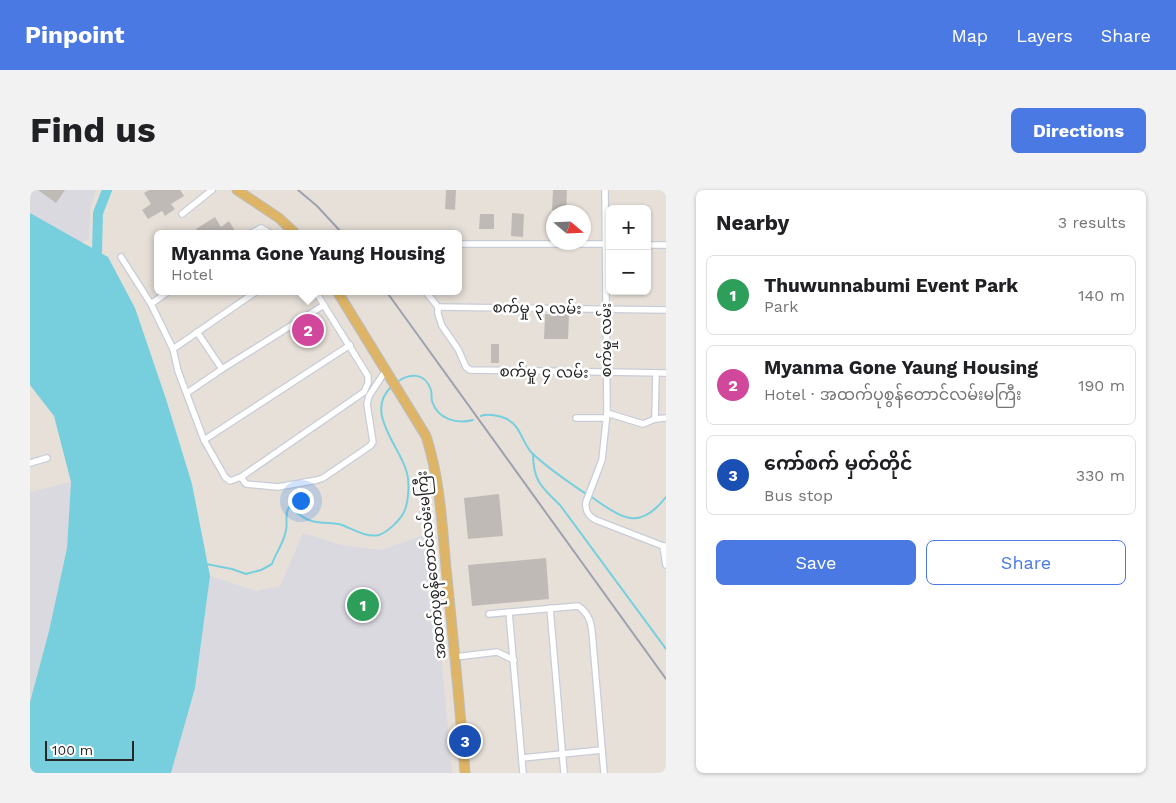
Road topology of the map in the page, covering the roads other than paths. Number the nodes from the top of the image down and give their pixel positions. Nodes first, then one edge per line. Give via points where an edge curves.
1 (212, 190) edge
2 (236, 190) edge
3 (605, 190) edge
4 (606, 208) edge
5 (182, 214) dead end
6 (292, 230) edge
7 (462, 244) edge
8 (606, 244) edge
9 (651, 245) edge
10 (666, 245) edge
11 (608, 250) edge
12 (121, 257) dead end
13 (163, 295) edge
14 (251, 295) edge
15 (318, 295) edge
16 (339, 295) edge
17 (428, 295) edge
18 (150, 304) junction
19 (324, 305) junction
20 (438, 307) junction
21 (606, 309) junction
22 (666, 310) edge
23 (197, 332) junction
24 (350, 345) junction
25 (173, 349) junction
26 (222, 369) junction
27 (607, 373) junction
28 (656, 373) junction
29 (666, 373) edge
30 (388, 374) junction
31 (187, 393) junction
32 (606, 415) junction
33 (576, 418) dead end
34 (666, 418) edge
35 (655, 419) junction
36 (204, 440) junction
37 (47, 458) dead end
38 (30, 463) edge
39 (241, 477) junction
40 (665, 546) edge
41 (666, 565) edge
42 (550, 608) junction
43 (509, 612) junction
44 (489, 614) dead end
45 (455, 657) junction
46 (514, 660) junction
47 (602, 750) junction
48 (562, 754) junction
49 (522, 758) junction
50 (465, 773) edge
51 (523, 773) edge
52 (564, 773) edge
53 (604, 773) edge

1 - 5 street
2 - 6 main road
3 - 4 street, စက်မှု လမ်း
7 - 8 street
9 - 10 street
11 - 21 street, စက်မှု လမ်း
12 - 18 street
13 - 18 street
14 - 23 street
15 - 19 street
16 - 30 main road, အထက်ပုစွန်တောင်လမ်းမကြီး
17 - 20 street
18 - 25 street
19 - 24 street
19 - 26 street
20 - 21 street, စက်မှု ၃ လမ်း
20 - 27 street, စက်မှု ၄ လမ်း via 442,326 470,370
21 - 22 street, စက်မှု ၃ လမ်း
21 - 27 street, စက်မှု လမ်း
23 - 25 street
23 - 26 street
24 - 36 street
24 - 39 street via 368,376 364,392
25 - 31 street
26 - 31 street
27 - 28 street, စက်မှု ၄ လမ်း
27 - 32 street, စက်မှု လမ်း
28 - 29 street, စက်မှု ၄ လမ်း
28 - 35 street
30 - 39 street via 369,396 367,404 373,442 370,446 317,480 278,487 246,484
30 - 45 main road, အထက်ပုစွန်တောင်လမ်းမကြီး via 426,436 434,459
31 - 36 street
32 - 33 street
32 - 35 street via 643,424
32 - 40 street, စက်မှု လမ်း via 602,460 586,502 587,514
34 - 35 street
36 - 39 street via 225,477 230,481
37 - 38 street
40 - 41 street
42 - 43 street
42 - 47 street via 578,606 591,620
42 - 48 street
43 - 44 street
43 - 46 street
45 - 46 street via 496,652
45 - 50 main road, အထက်ပုစွန်တောင်လမ်းမကြီး
46 - 49 street
47 - 48 street
47 - 53 street
48 - 49 street
48 - 52 street
49 - 51 street

